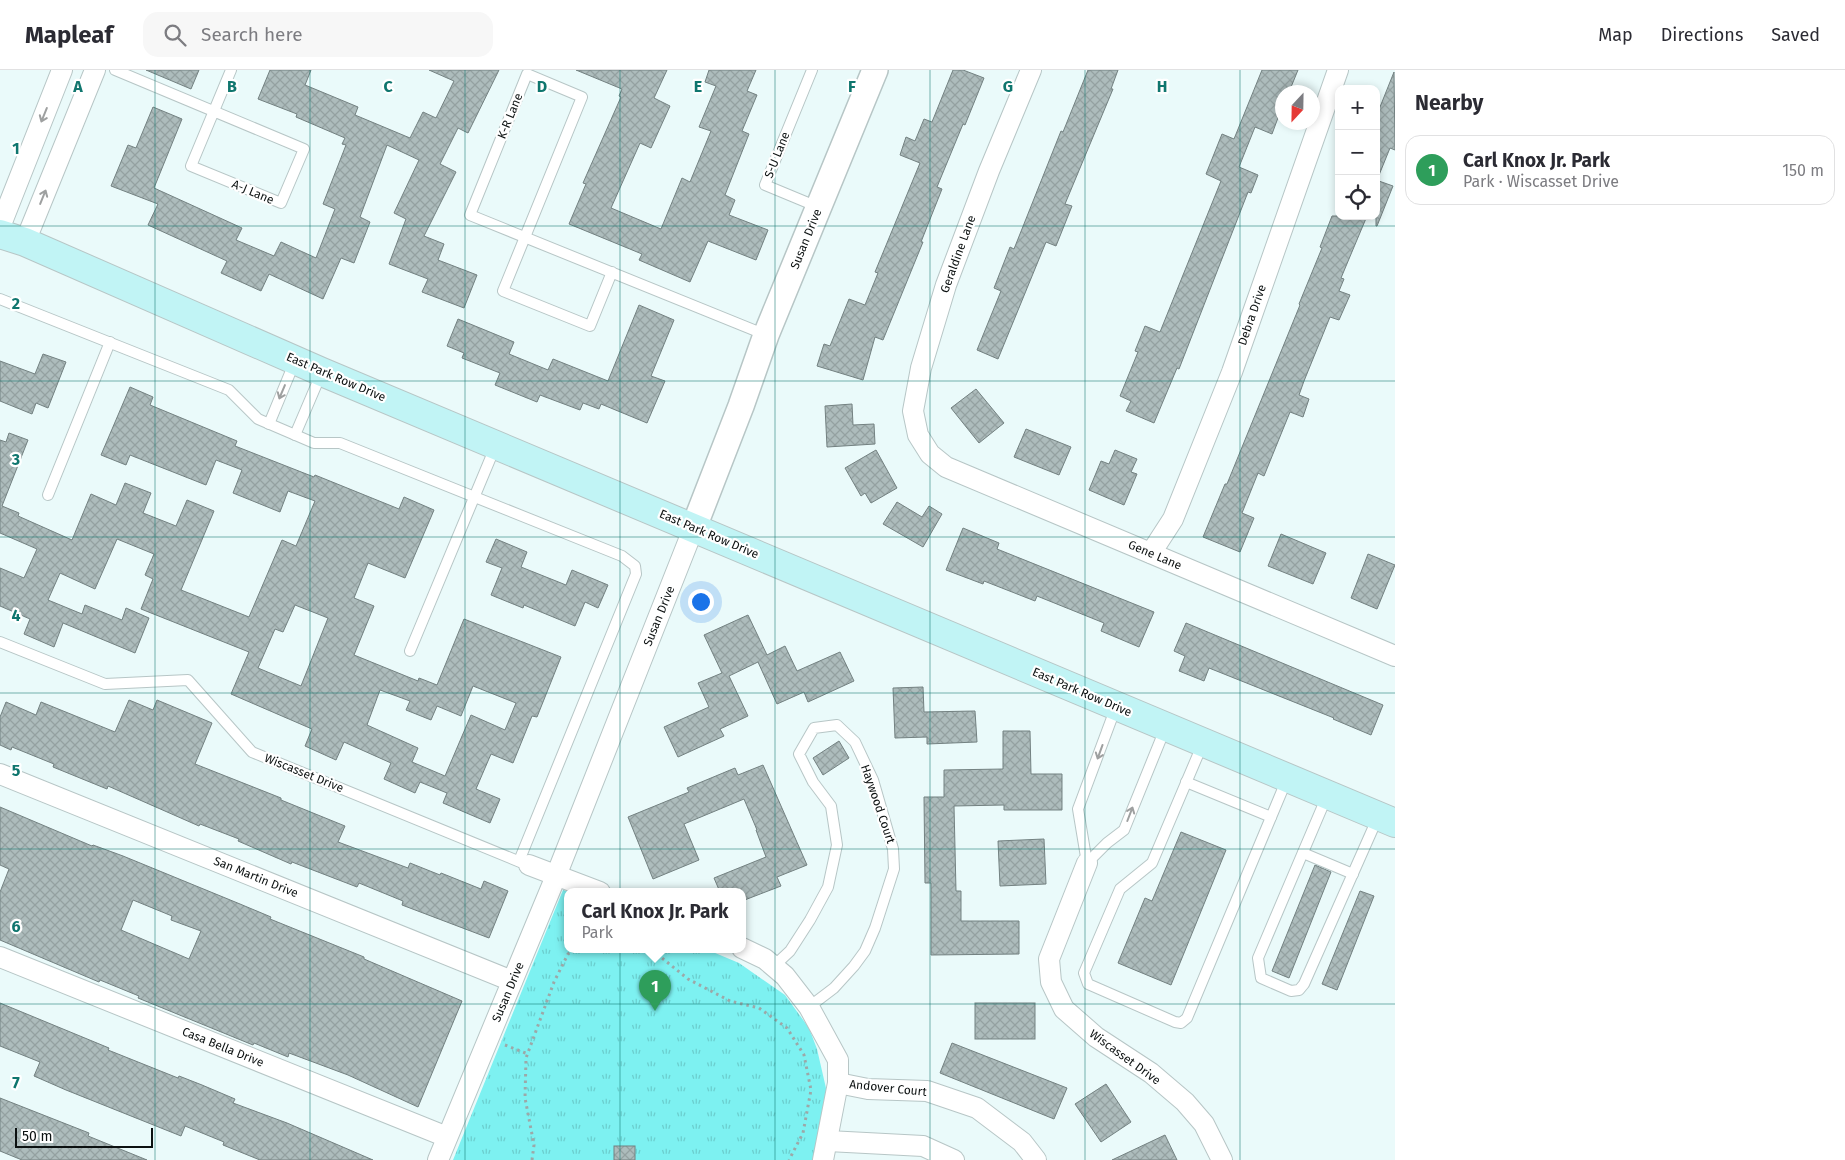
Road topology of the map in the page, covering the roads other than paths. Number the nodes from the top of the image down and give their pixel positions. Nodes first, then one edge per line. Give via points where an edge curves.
1 (62, 70) edge
2 (95, 70) edge
3 (115, 70) edge
4 (231, 70) edge
5 (812, 70) edge
6 (875, 70) edge
7 (1031, 70) edge
8 (1338, 70) edge
9 (214, 111) junction
10 (819, 208) junction
11 (0, 227) edge
12 (525, 237) junction
13 (12, 238) edge
14 (612, 272) junction
15 (0, 299) edge
16 (766, 335) junction
17 (110, 342) junction
18 (296, 360) junction
19 (322, 372) junction
20 (269, 424) junction
21 (295, 435) junction
22 (497, 444) junction
23 (923, 444) joint
24 (48, 495) dead end
25 (475, 496) junction
26 (694, 527) junction
27 (1151, 553) junction
28 (0, 642) edge
29 (410, 651) dead end
30 (1395, 656) edge
31 (1116, 706) junction
32 (1166, 727) junction
33 (1204, 743) junction
34 (0, 774) edge
35 (1288, 778) junction
36 (1186, 782) junction
37 (1327, 795) junction
38 (1271, 817) junction
39 (1387, 820) edge
40 (1303, 853) junction
41 (524, 863) junction
42 (1087, 863) junction
43 (1353, 874) junction
44 (556, 876) junction
45 (589, 888) edge
46 (746, 950) edge
47 (0, 957) edge
48 (774, 966) junction
49 (512, 981) junction
50 (809, 1007) junction
51 (838, 1083) junction
52 (447, 1137) junction
53 (828, 1141) junction
54 (438, 1160) edge
55 (823, 1160) edge
56 (954, 1160) edge
57 (1036, 1160) edge
58 (1222, 1160) edge

1 -> 11 street
13 -> 2 street, East Park Row Drive
3 - 9 lane, A-J Lane
4 - 9 lane, A-J Lane
5 - 10 lane, S-U Lane via 765,185
6 - 10 street, Susan Drive
7 - 23 street, Geraldine Lane via 946,285 921,368 913,412
8 - 27 street, Debra Drive via 1232,372 1172,519
9 - 9 lane, A-J Lane via 304,149 281,204 191,166
10 - 16 street, Susan Drive
12 - 12 lane, K-R Lane via 582,97 527,74 470,215
12 - 14 lane, K-R Lane
12 - 14 lane via 503,291 555,312 590,326
13 - 18 main road, East Park Row Drive
14 - 16 lane, K-R Lane
15 - 17 lane
16 - 26 street, Susan Drive
17 - 20 lane via 228,390 258,419
17 - 24 lane
18 - 19 main road, East Park Row Drive
18 -> 20 lane
19 - 21 lane
19 - 22 main road, East Park Row Drive
20 - 21 lane
21 - 25 lane via 314,443 340,443
22 - 25 lane
22 - 26 main road, East Park Row Drive
23 - 27 street, Gene Lane via 946,467
25 - 29 lane
25 - 41 lane via 622,556 635,566 636,574
26 - 31 main road, East Park Row Drive
26 - 44 street, Susan Drive
27 - 30 street, Gene Lane
28 - 41 lane, Wiscasset Drive via 105,684 188,680 252,752
31 - 32 main road, East Park Row Drive
31 -> 42 lane via 1078,809
32 - 33 main road, East Park Row Drive
42 -> 32 lane, Wiscasset Drive via 1124,830
33 - 35 main road, East Park Row Drive
33 - 36 lane
34 - 49 street, San Martin Drive
35 - 37 main road, East Park Row Drive
35 - 38 lane
36 - 38 lane
36 - 38 lane via 1152,863 1120,889 1084,973 1088,984 1175,1022 1187,1018
37 - 39 main road, East Park Row Drive
37 - 40 lane
39 - 43 lane
40 - 43 lane
40 - 43 lane via 1258,958 1260,978 1291,991 1300,990
41 - 44 street, Wiscasset Drive
42 - 58 street, Wiscasset Drive via 1049,959 1051,982 1064,1009 1096,1037 1151,1073 1185,1102 1204,1124
44 - 45 street, Wiscasset Drive
44 - 49 street, Susan Drive
46 - 48 street
47 - 52 street, Casa Bella Drive
48 - 50 street
48 - 50 lane, Haywood Court via 790,951 828,887 837,845 831,806 813,782 799,754 814,728 837,725 855,742 872,780 893,849 894,869 865,951 834,988
49 - 52 street, Susan Drive
50 - 51 street via 838,1060
51 - 53 street
51 - 57 street, Andover Court via 868,1089 927,1091 977,1108 1022,1142
52 - 54 street, Susan Drive
53 - 55 street
53 - 56 street via 923,1146

